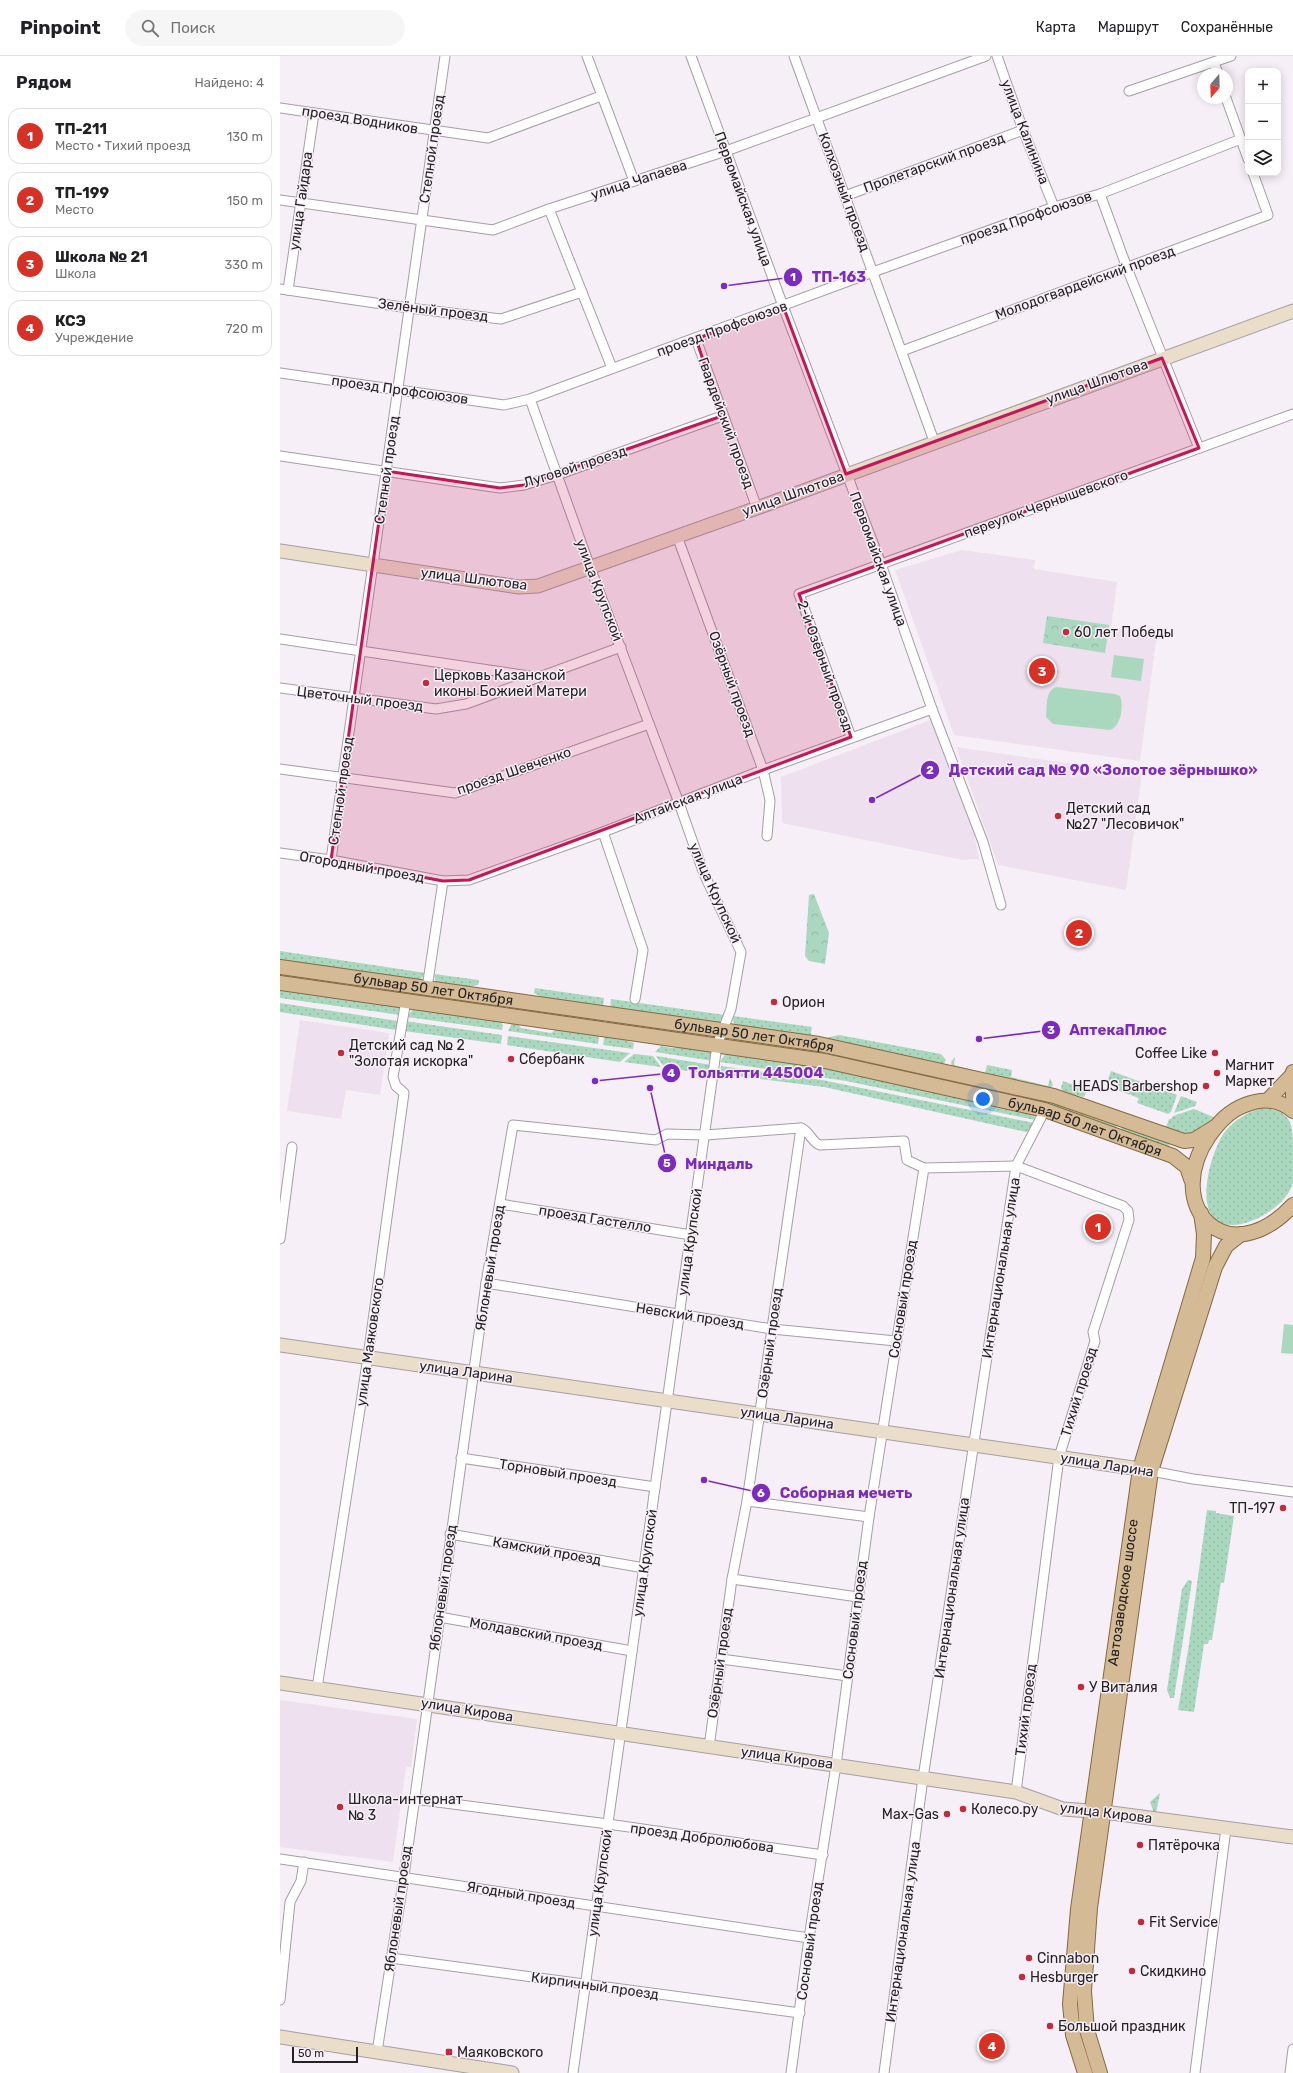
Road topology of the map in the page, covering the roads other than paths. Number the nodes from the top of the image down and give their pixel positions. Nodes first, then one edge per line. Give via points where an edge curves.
1 (445, 56) edge
2 (587, 56) edge
3 (691, 56) edge
4 (794, 56) edge
5 (986, 56) edge
6 (997, 56) edge
7 (1231, 56) edge
8 (1214, 62) junction
9 (1216, 68) edge
10 (1129, 91) dead end
11 (601, 96) junction
12 (1228, 104) edge
13 (280, 108) edge
14 (314, 113) junction
15 (816, 118) junction
16 (1023, 130) junction
17 (434, 132) junction
18 (1241, 139) junction
19 (1245, 150) edge
20 (726, 151) junction
21 (1254, 176) edge
22 (634, 182) junction
23 (1100, 194) junction
24 (845, 196) junction
25 (280, 200) edge
26 (301, 202) junction
27 (1054, 207) junction
28 (549, 210) junction
29 (422, 220) junction
30 (1127, 268) junction
31 (873, 272) junction
32 (284, 289) edge
33 (582, 292) junction
34 (783, 306) junction
35 (409, 308) junction
36 (1293, 311) edge
37 (696, 339) junction
38 (902, 351) junction
39 (1162, 358) junction
40 (612, 368) junction
41 (280, 373) edge
42 (398, 389) junction
43 (530, 399) junction
44 (1293, 414) edge
45 (722, 416) junction
46 (934, 441) junction
47 (1199, 448) junction
48 (280, 456) edge
49 (386, 471) junction
50 (846, 474) junction
51 (557, 475) junction
52 (757, 508) junction
53 (677, 536) junction
54 (280, 551) edge
55 (881, 564) junction
56 (373, 566) junction
57 (590, 567) junction
58 (799, 594) joint
59 (280, 639) edge
60 (620, 647) junction
61 (361, 650) junction
62 (538, 677) junction
63 (280, 688) edge
64 (354, 699) junction
65 (932, 709) junction
66 (649, 724) junction
67 (851, 737) junction
68 (280, 769) edge
69 (763, 770) junction
70 (344, 779) junction
71 (679, 803) junction
72 (603, 832) junction
73 (767, 836) dead end
74 (280, 853) edge
75 (331, 860) junction
76 (443, 881) junction
77 (1001, 905) dead end
78 (280, 967) edge
79 (280, 983) edge
80 (427, 988) junction
81 (636, 999) dead end
82 (406, 1000) junction
83 (723, 1030) junction
84 (717, 1045) junction
85 (1293, 1073) edge
86 (1268, 1100) junction
87 (1293, 1100) edge
88 (1045, 1110) junction
89 (1293, 1111) edge
90 (1215, 1127) junction
91 (801, 1128) junction
92 (705, 1135) junction
93 (292, 1147) dead end
94 (1016, 1166) junction
95 (924, 1168) junction
96 (284, 1179) edge
97 (1191, 1179) junction
98 (500, 1204) junction
99 (1293, 1205) edge
100 (1200, 1213) junction
101 (1241, 1234) junction
102 (691, 1235) junction
103 (280, 1239) edge
104 (486, 1283) junction
105 (679, 1315) junction
106 (772, 1329) junction
107 (896, 1341) junction
108 (280, 1345) edge
109 (368, 1358) junction
110 (473, 1373) junction
111 (667, 1401) junction
112 (760, 1414) junction
113 (883, 1432) junction
114 (973, 1445) junction
115 (1059, 1457) junction
116 (461, 1458) junction
117 (1146, 1470) junction
118 (655, 1487) junction
119 (1293, 1492) edge
120 (747, 1501) junction
121 (869, 1517) junction
122 (450, 1534) junction
123 (644, 1568) junction
124 (732, 1579) junction
125 (858, 1597) junction
126 (439, 1617) junction
127 (632, 1651) junction
128 (721, 1659) junction
129 (848, 1676) junction
130 (280, 1683) edge
131 (317, 1688) junction
132 (427, 1704) junction
133 (621, 1734) junction
134 (709, 1747) junction
135 (836, 1765) junction
136 (924, 1778) junction
137 (1016, 1792) junction
138 (414, 1799) junction
139 (1098, 1812) junction
140 (608, 1824) junction
141 (1226, 1828) junction
142 (1293, 1837) edge
143 (823, 1855) junction
144 (280, 1859) edge
145 (304, 1862) junction
146 (404, 1876) junction
147 (597, 1906) junction
148 (809, 1938) junction
149 (391, 1958) junction
150 (586, 1985) junction
151 (280, 2000) edge
152 (800, 2013) junction
153 (280, 2037) edge
154 (1293, 2049) edge
155 (377, 2052) junction
156 (512, 2073) edge
157 (573, 2073) edge
158 (791, 2073) edge
159 (884, 2073) edge
160 (1084, 2073) edge
161 (1100, 2073) edge
162 (1195, 2073) edge
163 (1290, 2073) edge

1 - 17 street, Степной проезд
2 - 11 street
3 - 20 street, Первомайская улица
4 - 15 street, Колхозный проезд
5 - 15 street, улица Чапаева
6 - 16 street, улица Калинина
7 - 8 street
8 - 9 street
8 - 10 street
11 - 17 street, проезд Водников via 488,138
11 - 22 street
12 - 18 street
13 - 14 street, проезд Водников
14 - 17 street, проезд Водников
14 - 26 street, улица Гайдара
15 - 20 street, улица Чапаева
15 - 24 street, Колхозный проезд
16 - 24 street, Пролетарский проезд
16 - 27 street, улица Калинина
17 - 29 street, Степной проезд
18 - 19 street
18 - 23 street, проезд Профсоюзов
20 - 22 street, улица Чапаева
20 - 34 street, Первомайская улица
21 - 30 street, Молодогвардейский проезд via 1268,215
22 - 28 street, улица Чапаева
23 - 27 street, проезд Профсоюзов
23 - 30 street
24 - 31 street, Колхозный проезд
25 - 26 street, улица Чапаева
26 - 29 street, улица Чапаева
26 - 32 street, улица Гайдара
27 - 31 street, проезд Профсоюзов
28 - 29 street, улица Чапаева via 492,230
28 - 33 street
29 - 35 street, Степной проезд
30 - 38 street, Молодогвардейский проезд
30 - 39 street
31 - 34 street, проезд Профсоюзов
31 - 38 street, Колхозный проезд
32 - 35 street, Зелёный проезд
33 - 35 street, Зелёный проезд via 501,319
33 - 40 street
34 - 37 street, проезд Профсоюзов
34 - 50 street, Первомайская улица
35 - 42 street, Степной проезд
36 - 39 street, улица Шлютова
37 - 40 street, проезд Профсоюзов
37 - 45 street, Гвардейский проезд
38 - 46 street, Колхозный проезд
39 - 46 street, улица Шлютова
39 - 47 street
40 - 43 street, проезд Профсоюзов
41 - 42 street, проезд Профсоюзов
42 - 43 street, проезд Профсоюзов via 504,405
42 - 49 street, Степной проезд
43 - 51 street, улица Крупской
44 - 47 street, переулок Чернышевского
45 - 51 street, Луговой проезд
45 - 52 street, Гвардейский проезд
46 - 50 street, улица Шлютова
47 - 55 street, переулок Чернышевского
48 - 49 street, Луговой проезд
49 - 51 street, Луговой проезд via 500,488 524,485
49 - 56 street, Степной проезд
50 - 52 street, улица Шлютова
50 - 55 street, Первомайская улица
51 - 57 street, улица Крупской
52 - 53 street, улица Шлютова
53 - 57 street, улица Шлютова
53 - 69 street, Озёрный проезд
54 - 56 street, улица Шлютова
55 - 58 street, переулок Чернышевского
55 - 65 street, Первомайская улица
56 - 57 street, улица Шлютова via 519,587 538,586
56 - 61 street, Степной проезд
57 - 60 street, улица Крупской
58 - 67 street, 2-й Озёрный проезд
59 - 61 street
60 - 62 street, Цветочный проезд
60 - 66 street, улица Крупской
61 - 62 street
61 - 64 street, Степной проезд
62 - 64 street, Цветочный проезд via 466,704 436,708
63 - 64 street, Цветочный проезд
64 - 70 street, Степной проезд
65 - 67 street, Алтайская улица
65 - 77 street, Первомайская улица via 983,842
66 - 70 street, проезд Шевченко via 455,793
66 - 71 street, улица Крупской
67 - 69 street, Алтайская улица
68 - 70 street, проезд Шевченко
69 - 71 street, Алтайская улица
69 - 73 street, Озёрный проезд via 770,800
70 - 75 street, Степной проезд
71 - 72 street, Алтайская улица
71 - 83 street, улица Крупской via 704,874 741,952 731,1009
72 - 76 street, Алтайская улица via 469,880
72 - 81 street via 643,950
74 - 75 street, Огородный проезд
75 - 76 street, Огородный проезд
76 - 80 street
78 - 80 main road, бульвар 50 лет Октября
79 - 82 main road, бульвар 50 лет Октября
80 - 83 main road, бульвар 50 лет Октября
82 - 84 main road, бульвар 50 лет Октября
82 - 109 street, улица Маяковского via 393,1077 396,1086 404,1092
83 - 84 street, улица Крупской
83 - 90 main road, бульвар 50 лет Октября via 819,1044 1054,1096 1184,1141 1194,1140
84 - 88 main road, бульвар 50 лет Октября via 825,1061
84 - 92 street, улица Крупской
85 - 86 main road
85 - 87 main road
86 - 89 main road via 1286,1105
86 - 90 main road via 1240,1107 1226,1115
88 - 94 street, Интернациональная улица
88 - 97 main road, бульвар 50 лет Октября via 1173,1156 1187,1168
90 - 97 main road via 1204,1144
91 - 92 street
91 - 95 street via 806,1129 815,1144 820,1145 904,1141 907,1160
91 - 106 street, Озёрный проезд
92 - 98 street, Яблоневый проезд via 667,1134 656,1140 513,1125
92 - 102 street, улица Крупской
93 - 96 street
94 - 95 street
94 - 114 street, Интернациональная улица
94 - 115 street, Тихий проезд via 1124,1206 1130,1215 1093,1332 1095,1341
95 - 107 street, Сосновый проезд
96 - 103 street
97 - 100 main road
98 - 102 street, проезд Гастелло
98 - 104 street, Яблоневый проезд
99 - 101 main road via 1282,1217 1266,1227 1249,1234
100 - 101 main road via 1209,1226 1218,1231
100 - 117 main road, Автозаводское шоссе via 1204,1234 1203,1258
101 - 117 main road, Автозаводское шоссе via 1226,1246 1215,1267
102 - 105 street, улица Крупской
104 - 105 street, Невский проезд
104 - 110 street, Яблоневый проезд
105 - 106 street, Невский проезд
105 - 111 street, улица Крупской
106 - 107 street, Невский проезд
106 - 112 street, Озёрный проезд
107 - 113 street, Сосновый проезд
108 - 109 street, улица Ларина
109 - 110 street, улица Ларина
109 - 131 street, улица Маяковского
110 - 111 street, улица Ларина
110 - 116 street, Яблоневый проезд
111 - 112 street, улица Ларина
111 - 118 street, улица Крупской
112 - 113 street, улица Ларина
112 - 120 street, Озёрный проезд
113 - 114 street, улица Ларина
113 - 121 street, Сосновый проезд
114 - 115 street, улица Ларина
114 - 136 street, Интернациональная улица
115 - 117 street, улица Ларина
115 - 137 street, Тихий проезд
116 - 118 street, Торновый проезд
116 - 122 street, Яблоневый проезд
117 - 119 street, улица Ларина
117 - 139 main road, Автозаводское шоссе
118 - 123 street, улица Крупской
120 - 121 street
120 - 124 street, Озёрный проезд
121 - 125 street, Сосновый проезд
122 - 123 street, Камский проезд
122 - 126 street, Яблоневый проезд
123 - 127 street, улица Крупской
124 - 125 street
124 - 128 street, Озёрный проезд
125 - 129 street, Сосновый проезд
126 - 127 street, Молдавский проезд
126 - 132 street, Яблоневый проезд
127 - 133 street, улица Крупской
128 - 129 street
128 - 134 street, Озёрный проезд
129 - 135 street, Сосновый проезд
130 - 131 street, улица Кирова
131 - 132 street, улица Кирова
132 - 133 street, улица Кирова
132 - 138 street, Яблоневый проезд
133 - 134 street, улица Кирова
133 - 140 street, улица Крупской
134 - 135 street, улица Кирова
135 - 136 street, улица Кирова
135 - 143 street, Сосновый проезд
136 - 137 street, улица Кирова
136 - 159 street, Интернациональная улица
137 - 139 street, улица Кирова via 1063,1809
138 - 140 street, проезд Добролюбова
138 - 146 street, Яблоневый проезд
139 - 141 street, улица Кирова
139 - 160 main road, Автозаводское шоссе via 1078,1909 1070,2004 1073,2035
139 - 161 main road, Автозаводское шоссе via 1084,1991 1088,2030
140 - 143 street, проезд Добролюбова
140 - 147 street, улица Крупской
141 - 142 street, улица Кирова
141 - 162 street
143 - 148 street, Сосновый проезд
144 - 145 street, Ягодный проезд
145 - 146 street, Ягодный проезд
145 - 151 street via 301,1881 290,1902
146 - 147 street, Ягодный проезд
146 - 149 street, Яблоневый проезд
147 - 148 street, Ягодный проезд
147 - 150 street, улица Крупской
148 - 152 street, Сосновый проезд
149 - 150 street, Кирпичный проезд
149 - 155 street, Яблоневый проезд
150 - 152 street, Кирпичный проезд
150 - 157 street, улица Крупской
152 - 158 street, Сосновый проезд
153 - 155 street
154 - 163 street
155 - 156 street

